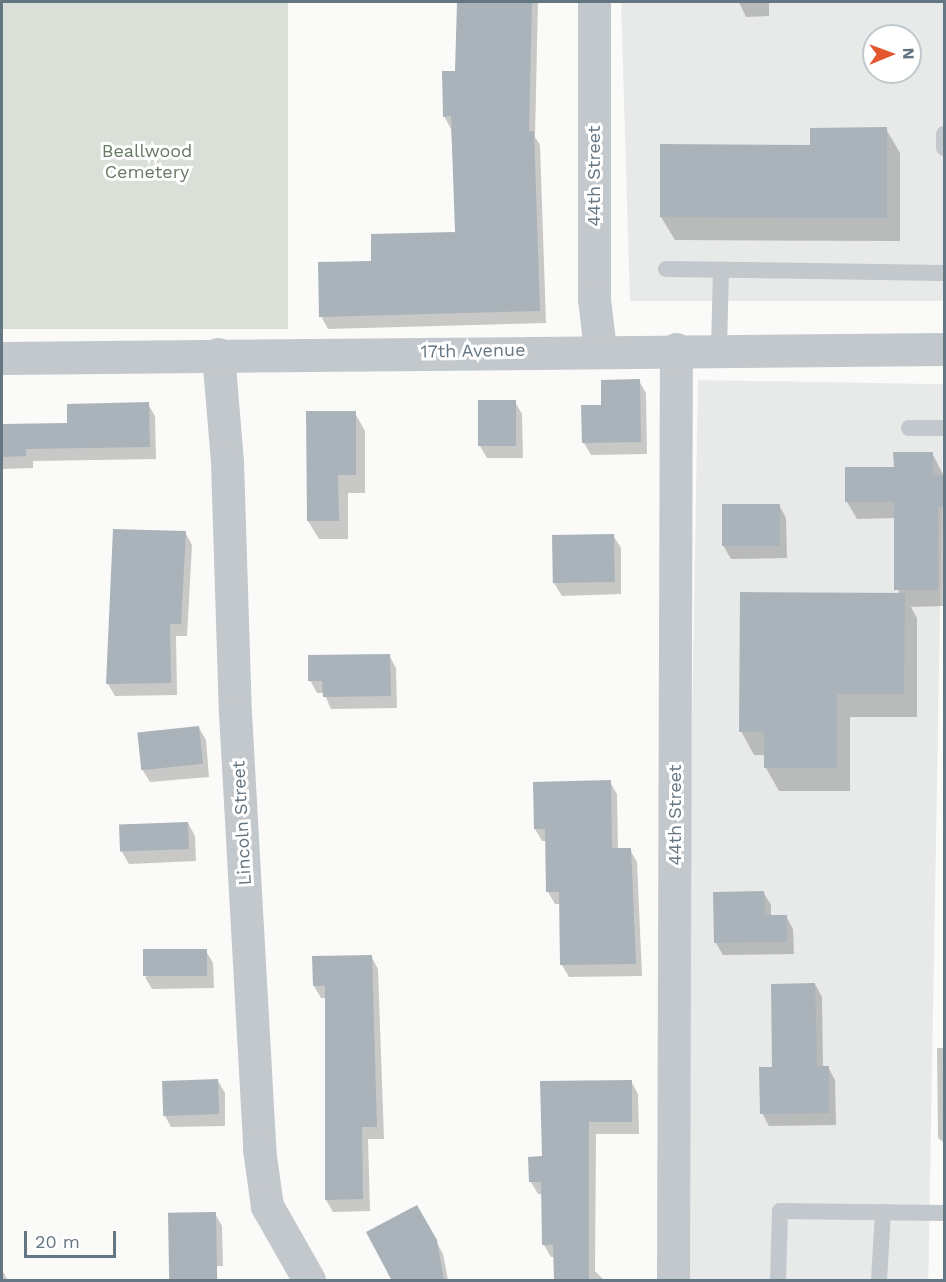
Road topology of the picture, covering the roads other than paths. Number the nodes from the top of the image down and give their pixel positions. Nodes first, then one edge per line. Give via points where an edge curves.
1 (594, 2) edge
2 (944, 134) edge
3 (945, 148) edge
4 (666, 269) dead end
5 (722, 270) junction
6 (945, 273) edge
7 (676, 349) junction
8 (945, 349) edge
9 (600, 350) junction
10 (719, 350) junction
11 (218, 354) junction
12 (2, 358) edge
13 (909, 428) dead end
14 (945, 428) edge
15 (883, 1212) junction
16 (945, 1213) edge
17 (309, 1281) edge
18 (673, 1281) edge
19 (778, 1281) edge
20 (879, 1281) edge

1 - 9 street, 44th Street via 594,299
2 - 3 lane
4 - 5 lane
5 - 6 lane
5 - 10 lane
7 - 9 street, 17th Avenue
7 - 10 street, 17th Avenue
7 - 18 street, 44th Street
8 - 10 street, 17th Avenue
9 - 11 street, 17th Avenue
11 - 12 street, 17th Avenue
11 - 17 street, Lincoln Street via 227,462 235,713 259,1149 267,1206
13 - 14 lane
15 - 16 lane
15 - 19 lane via 780,1211
15 - 20 lane

